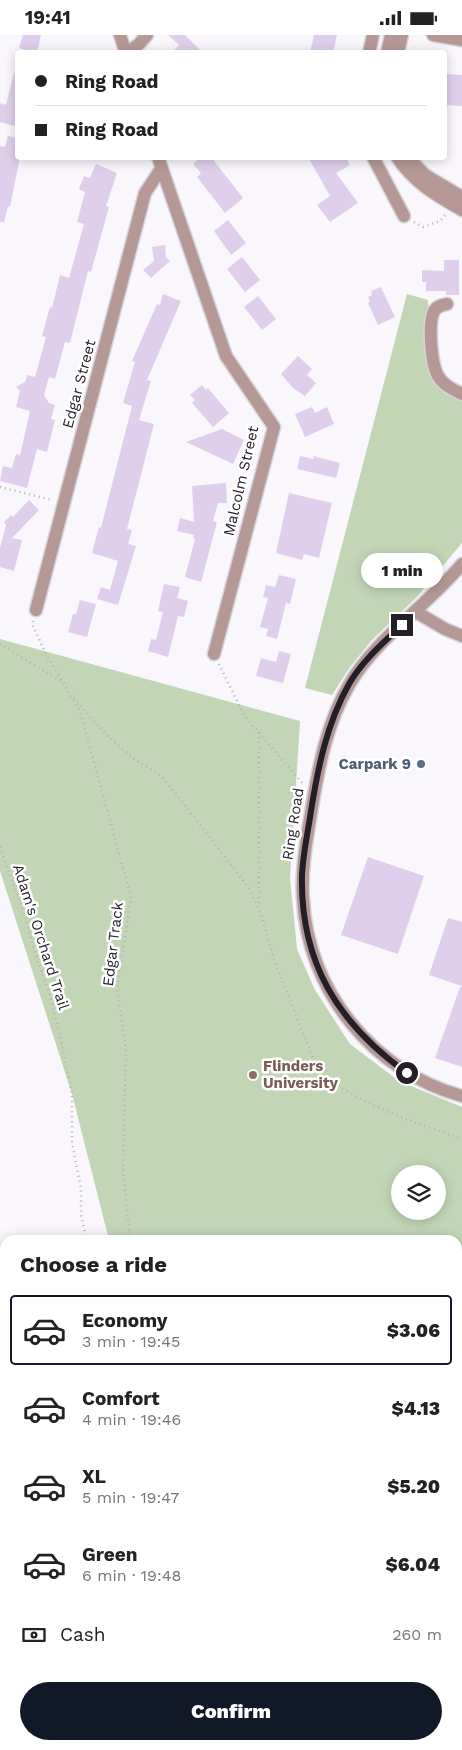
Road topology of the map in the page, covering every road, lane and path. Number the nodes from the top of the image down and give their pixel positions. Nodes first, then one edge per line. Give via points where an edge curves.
1 (120, 35) edge
2 (146, 35) edge
3 (373, 35) edge
4 (391, 35) edge
5 (402, 35) edge
6 (433, 35) edge
7 (462, 40) edge
8 (125, 50) edge
9 (130, 50) edge
10 (370, 50) edge
11 (388, 50) edge
12 (399, 50) edge
13 (375, 160) edge
14 (399, 160) edge
15 (411, 160) edge
16 (160, 163) edge
17 (456, 191) edge
18 (459, 204) edge
19 (404, 216) joint
20 (447, 304) dead end
21 (462, 394) edge
22 (0, 487) edge
23 (64, 503) junction
24 (462, 564) edge
25 (36, 610) joint
26 (416, 612) junction
27 (462, 636) edge
28 (0, 644) edge
29 (214, 654) joint
30 (64, 683) junction
31 (68, 691) junction
32 (259, 732) junction
33 (314, 795) junction
34 (0, 847) edge
35 (259, 908) junction
36 (462, 1096) edge
37 (462, 1139) edge
38 (86, 1235) edge
39 (129, 1235) edge

1 - 8 street
2 - 9 street
3 - 10 street
4 - 11 street
5 - 12 street
6 - 7 street
13 - 19 street
14 - 18 street via 413,178
15 - 17 street via 425,175
16 - 23 street, Edgar Street via 145,193
16 - 29 street, Malcolm Street via 226,356 274,427
17 - 18 street
18 - 19 path via 440,221 422,227
20 - 21 street via 435,310 432,317 433,365 442,382
22 - 23 path
23 - 25 street, Edgar Street
24 - 26 street, Ring Road
25 - 30 path, Edgar Track via 32,624
26 - 27 street
26 - 33 street, Ring Road via 373,653 350,683 331,724
28 - 30 path
29 - 32 path via 244,715
30 - 31 path, Edgar Track
31 - 35 path via 118,746 165,781 249,888
31 - 39 path, Edgar Track via 80,711 131,898 117,989 126,1047 122,1169
32 - 33 path
32 - 35 path
33 - 36 street, Ring Road via 304,858 303,899 311,949 327,989 346,1018 375,1049 407,1073
34 - 38 path, Adam's Orchard Trail via 23,909 58,1029 72,1094 72,1143
35 - 37 path via 275,962 314,1061 345,1090 396,1116

